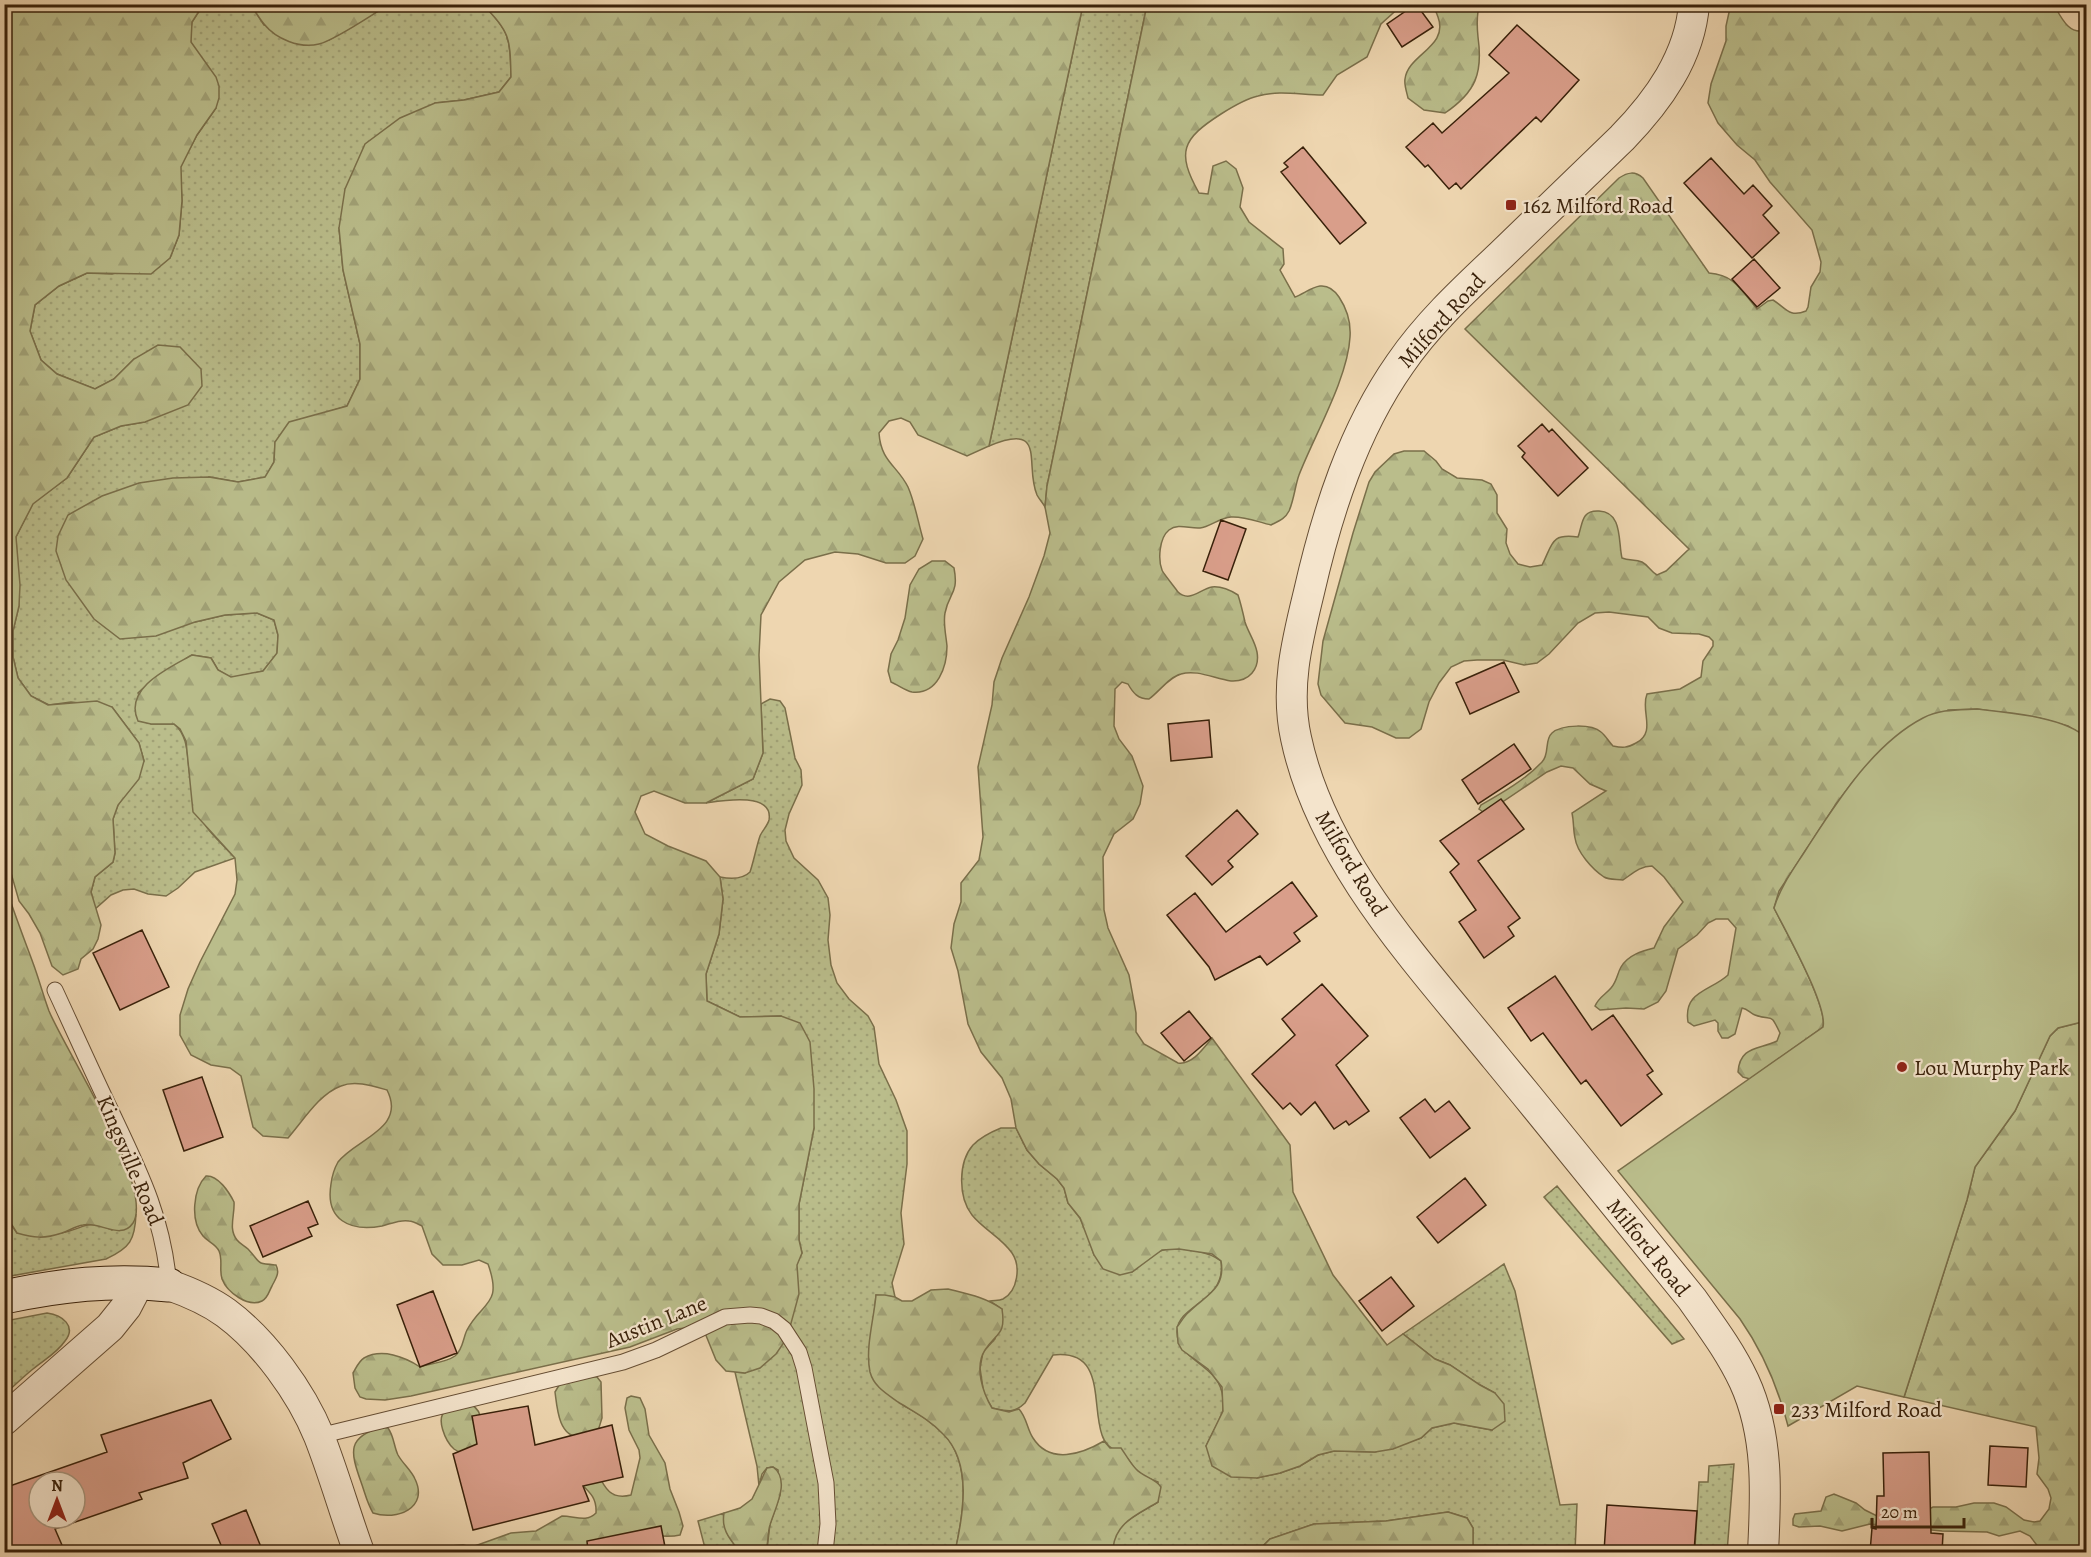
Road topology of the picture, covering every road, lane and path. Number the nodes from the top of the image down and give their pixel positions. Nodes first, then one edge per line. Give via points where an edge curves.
1 (1694, 4) edge
2 (55, 990) dead end
3 (154, 1283) junction
4 (4, 1296) edge
5 (4, 1420) edge
6 (319, 1436) junction
7 (359, 1552) edge
8 (825, 1552) edge
9 (1763, 1552) edge

1 - 9 street, Milford Road via 1684,48 1659,95 1623,138 1442,313 1378,398 1331,510 1296,648 1291,695 1296,739 1308,779 1340,852 1367,893 1410,952 1692,1299 1732,1358 1752,1399 1763,1454
2 - 3 lane, Kingsville Road via 145,1182 166,1253
3 - 4 street via 82,1283
3 - 5 street
3 - 6 street via 210,1303 254,1339 292,1386
6 - 7 street
6 - 8 lane, Austin Lane via 623,1362 725,1317 761,1316 789,1334 804,1368 828,1499

